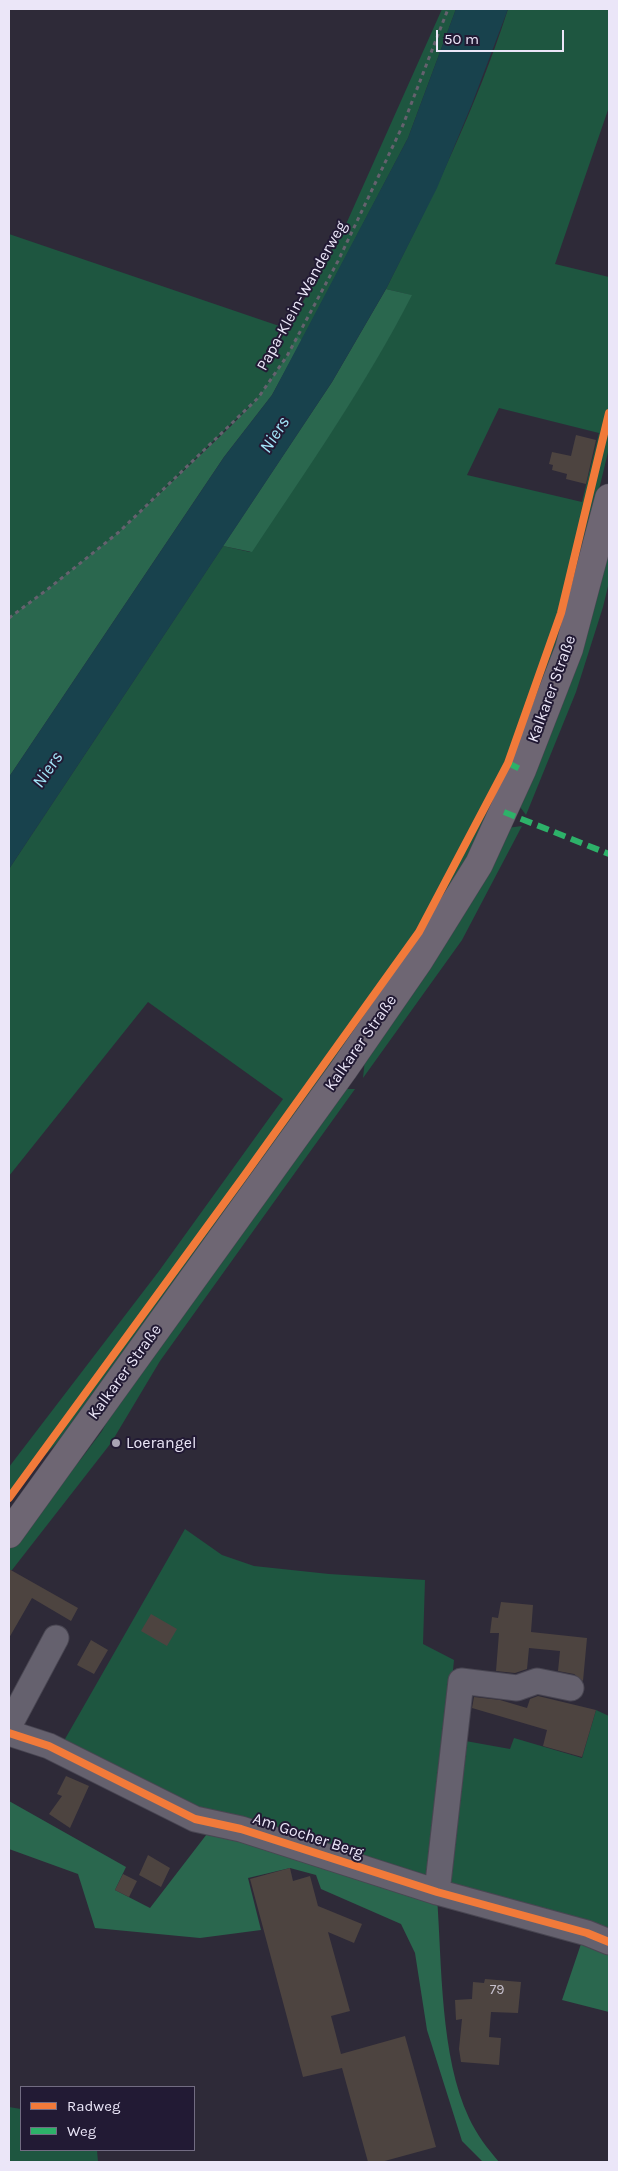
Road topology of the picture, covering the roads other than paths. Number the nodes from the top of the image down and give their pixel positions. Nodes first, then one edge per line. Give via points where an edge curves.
1 (609, 498) edge
2 (9, 1534) edge
3 (56, 1638) dead end
4 (570, 1688) dead end
5 (9, 1726) edge
6 (9, 1733) edge
7 (437, 1892) junction
8 (609, 1942) edge

1 - 2 main road, Kalkarer Straße via 569,649 522,770 478,864 418,962 344,1069
3 - 5 street
4 - 7 street via 537,1681 518,1688 461,1681
6 - 7 street, Am Gocher Berg via 49,1746 195,1819 241,1829
7 - 8 street, Am Gocher Berg via 587,1933

